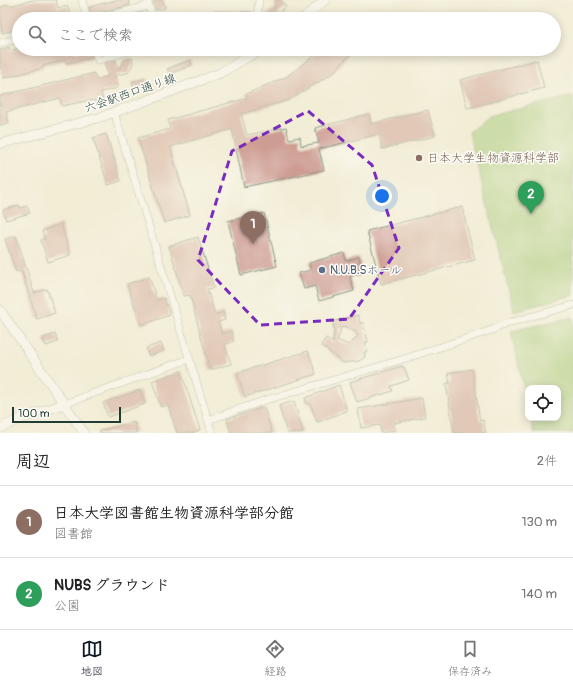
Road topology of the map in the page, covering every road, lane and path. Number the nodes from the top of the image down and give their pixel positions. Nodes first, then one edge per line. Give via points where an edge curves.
1 (82, 0) edge
2 (259, 0) edge
3 (325, 0) edge
4 (148, 3) edge
5 (85, 12) edge
6 (119, 12) edge
7 (258, 12) edge
8 (311, 12) edge
9 (12, 40) edge
10 (0, 43) edge
11 (97, 56) edge
12 (112, 56) edge
13 (250, 56) edge
14 (114, 112) junction
15 (0, 144) edge
16 (573, 305) edge
17 (0, 310) edge
18 (190, 359) junction
19 (64, 404) junction
20 (208, 420) junction
21 (0, 428) edge
22 (84, 433) edge
23 (212, 433) edge

1 - 5 street
2 - 7 street
3 - 8 street
4 - 6 street
9 - 10 street
11 - 12 street via 98,60
13 - 14 street, 六会駅西口通り線 via 220,73
14 - 15 street, 六会駅西口通り線
14 - 18 street
16 - 20 street via 508,323 407,358
17 - 19 street
18 - 19 street
18 - 20 street
19 - 21 street
19 - 22 street
20 - 23 street

